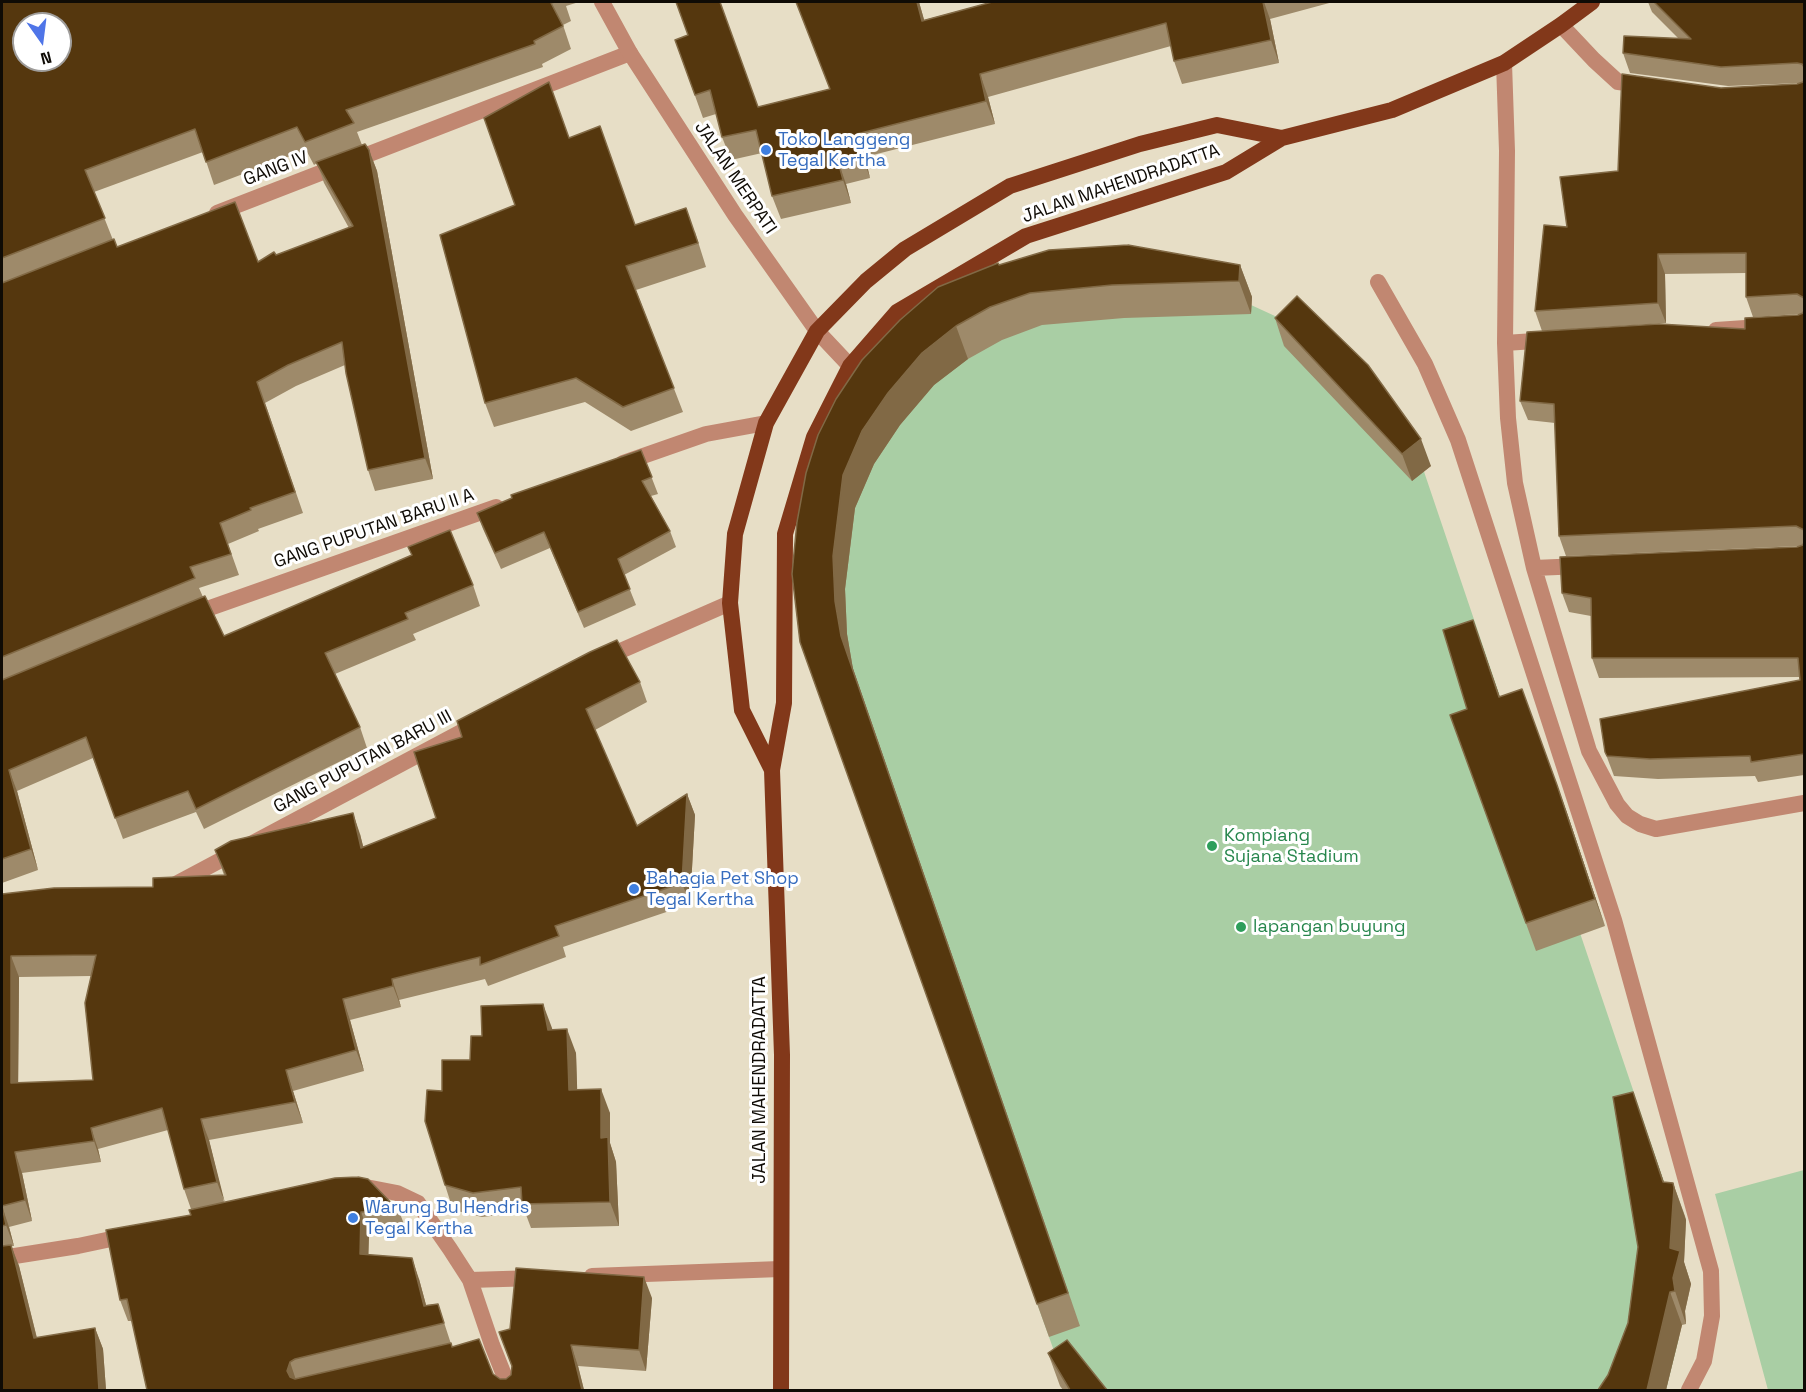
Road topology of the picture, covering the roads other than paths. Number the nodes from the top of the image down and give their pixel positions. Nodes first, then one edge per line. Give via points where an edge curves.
1 (602, 2) edge
2 (1592, 2) edge
3 (1561, 25) junction
4 (630, 53) junction
5 (1504, 63) junction
6 (1662, 88) edge
7 (1282, 138) junction
8 (198, 220) edge
9 (1378, 282) dead end
10 (1804, 324) edge
11 (817, 331) junction
12 (1703, 331) edge
13 (1570, 339) edge
14 (1505, 342) junction
15 (850, 366) junction
16 (766, 423) junction
17 (608, 468) edge
18 (510, 502) edge
19 (1593, 565) edge
20 (1534, 568) junction
21 (729, 603) junction
22 (178, 620) edge
23 (583, 668) edge
24 (498, 712) edge
25 (772, 770) junction
26 (1804, 803) edge
27 (159, 888) edge
28 (341, 1188) edge
29 (146, 1231) edge
30 (2, 1258) edge
31 (780, 1269) junction
32 (577, 1276) edge
33 (553, 1277) edge
34 (470, 1280) junction
35 (510, 1390) edge
36 (781, 1390) edge
37 (1689, 1390) edge

1 - 4 street, JALAN MERPATI
2 - 3 highway, JALAN MAHENDRADATTA
3 - 5 highway, JALAN MAHENDRADATTA
3 - 6 street via 1618,82
4 - 8 street, GANG IV
4 - 11 street, JALAN MERPATI via 735,215
5 - 7 highway, JALAN MAHENDRADATTA via 1392,110
5 - 14 street
7 - 11 highway, JALAN MAHENDRADATTA via 1217,125 1140,144 1010,186 905,249 866,281
7 - 15 highway, JALAN MAHENDRADATTA via 1226,172 1026,236 897,312
9 - 37 street via 1425,364 1458,440 1614,920 1711,1271 1712,1316 1704,1361
10 - 12 street
11 - 15 street, JALAN MERPATI
11 - 16 highway, JALAN MAHENDRADATTA
13 - 14 street
14 - 20 street via 1515,483
15 - 25 highway, JALAN MAHENDRADATTA via 814,437 785,534 783,703
16 - 17 street via 706,434
16 - 21 highway, JALAN MAHENDRADATTA via 735,534
18 - 22 street, GANG PUPUTAN BARU II A
19 - 20 street
20 - 26 street via 1589,751 1627,816 1656,829
21 - 23 street
21 - 25 highway, JALAN MAHENDRADATTA via 742,710
24 - 27 street, GANG PUPUTAN BARU III via 170,887
25 - 31 highway, JALAN MAHENDRADATTA via 782,1055
28 - 34 street via 366,1187 397,1193 417,1203
29 - 30 street
31 - 32 street
31 - 36 highway, JALAN MAHENDRADATTA
33 - 34 street
34 - 35 street via 487,1347

